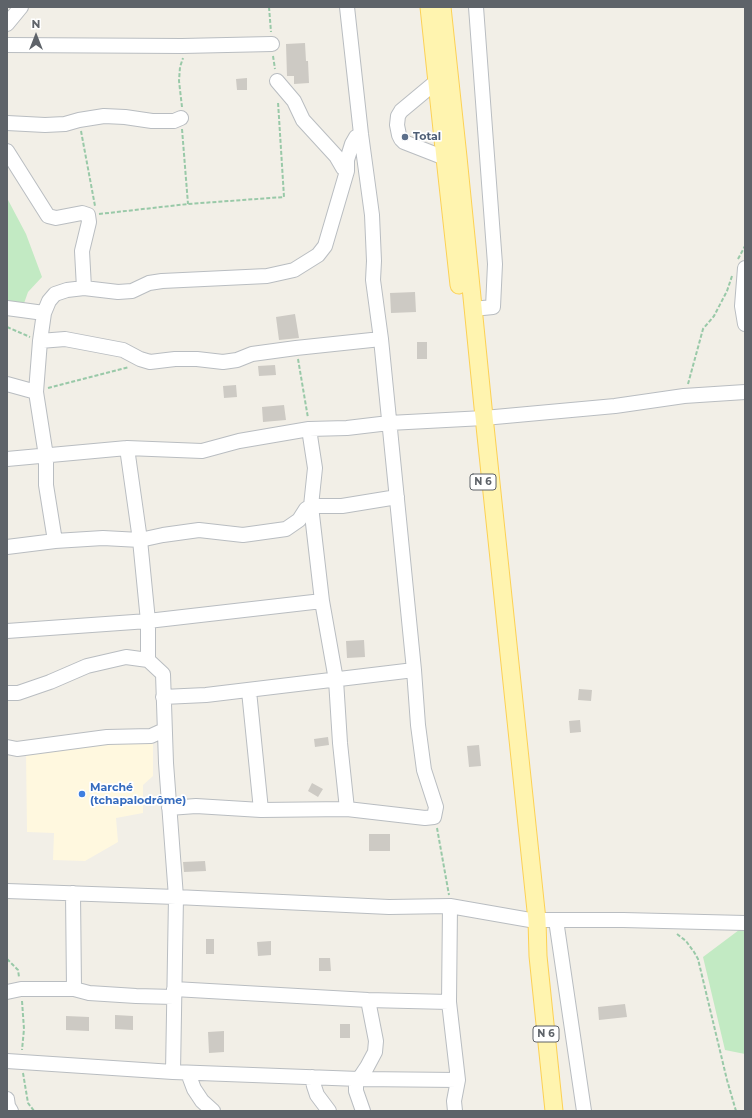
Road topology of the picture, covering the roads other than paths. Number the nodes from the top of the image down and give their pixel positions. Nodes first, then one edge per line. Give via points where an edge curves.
1 (21, 7) edge
2 (347, 7) edge
3 (429, 7) edge
4 (442, 7) edge
5 (476, 7) edge
6 (7, 24) edge
7 (272, 44) road end
8 (7, 45) edge
9 (277, 81) road end
10 (437, 81) junction
11 (181, 118) dead end
12 (7, 123) edge
13 (361, 134) junction
14 (7, 152) edge
15 (445, 158) junction
16 (347, 171) junction
17 (741, 264) edge
18 (84, 288) junction
19 (7, 308) edge
20 (473, 309) junction
21 (44, 313) junction
22 (745, 324) edge
23 (381, 339) junction
24 (40, 341) junction
25 (7, 384) edge
26 (36, 392) junction
27 (745, 392) edge
28 (481, 419) junction
29 (389, 423) junction
30 (309, 429) junction
31 (127, 448) junction
32 (46, 456) junction
33 (7, 459) edge
34 (397, 497) junction
35 (311, 506) junction
36 (140, 540) junction
37 (55, 541) junction
38 (7, 547) edge
39 (322, 601) junction
40 (148, 621) junction
41 (7, 631) edge
42 (148, 660) junction
43 (414, 670) junction
44 (336, 680) junction
45 (249, 691) junction
46 (7, 693) edge
47 (163, 697) junction
48 (164, 730) junction
49 (7, 747) edge
50 (169, 808) junction
51 (261, 810) junction
52 (347, 810) junction
53 (7, 891) edge
54 (72, 893) junction
55 (176, 897) junction
56 (450, 906) junction
57 (533, 920) junction
58 (556, 920) junction
59 (745, 923) edge
60 (74, 989) junction
61 (7, 992) edge
62 (174, 993) junction
63 (368, 1000) junction
64 (449, 1002) junction
65 (14, 1062) edge
66 (173, 1072) junction
67 (188, 1073) junction
68 (312, 1077) junction
69 (359, 1079) junction
70 (458, 1080) junction
71 (7, 1099) edge
72 (10, 1111) edge
73 (214, 1111) edge
74 (329, 1111) edge
75 (363, 1111) edge
76 (454, 1111) edge
77 (554, 1111) edge
78 (584, 1111) edge

1 - 6 street
2 - 13 street
3 - 10 main road, N 6
4 - 20 main road, N 6
5 - 20 street via 494,264 493,307
7 - 8 street
9 - 16 street via 294,101 303,120
10 - 15 main road, N 6
10 - 15 street via 401,111 398,116 398,135 404,142
11 - 12 street via 174,121 152,121 104,116 64,124
13 - 16 street via 352,144
13 - 23 street via 372,215 373,280
14 - 18 street via 48,216 56,218 82,213 92,215 82,251
15 - 28 main road, N 6 via 463,317 475,400
16 - 18 street via 325,246 318,255 294,270 267,276 162,281 132,291
17 - 22 street
18 - 21 street via 55,294
19 - 21 street
20 - 28 main road, N 6
21 - 24 street
23 - 24 street via 252,354 223,362 176,359 150,362 123,350 65,340
23 - 29 street
24 - 26 street
25 - 26 street
26 - 32 street
27 - 28 street via 684,396 615,406
28 - 29 street
28 - 57 main road, N 6 via 534,897
29 - 30 street
29 - 34 street
30 - 31 street via 239,441 202,451
30 - 35 street via 315,468
31 - 32 street
31 - 36 street
32 - 33 street
32 - 37 street via 46,485
34 - 35 street via 342,506
34 - 43 street
35 - 36 street via 299,520 286,529 243,535 199,530
35 - 39 street
36 - 37 street via 103,538
36 - 40 street
37 - 38 street
39 - 40 street
39 - 44 street
40 - 41 street
40 - 42 street
42 - 46 street via 126,657 87,666 18,693
42 - 47 street via 162,674
43 - 44 street
43 - 52 street via 424,770 436,807 434,817
44 - 45 street
44 - 52 street
45 - 47 street
45 - 51 street
47 - 48 street
48 - 49 street via 151,736 107,737 17,749
48 - 50 street
50 - 51 street via 196,806
50 - 55 street
51 - 52 street
53 - 54 street
54 - 55 street
54 - 60 street
55 - 56 street via 389,907
55 - 62 street
56 - 57 street
56 - 64 street
57 - 58 street
57 - 77 main road, N 6
58 - 59 street
58 - 78 street
60 - 61 street via 22,989
60 - 62 street via 89,993 136,996
62 - 63 street
62 - 66 street
63 - 64 street
63 - 69 street via 376,1041 375,1052
64 - 70 street
65 - 66 street
66 - 67 street
67 - 68 street
67 - 73 street via 202,1101
68 - 69 street
68 - 74 street via 317,1095
69 - 70 street
69 - 75 street via 356,1091
70 - 76 street
71 - 72 street

